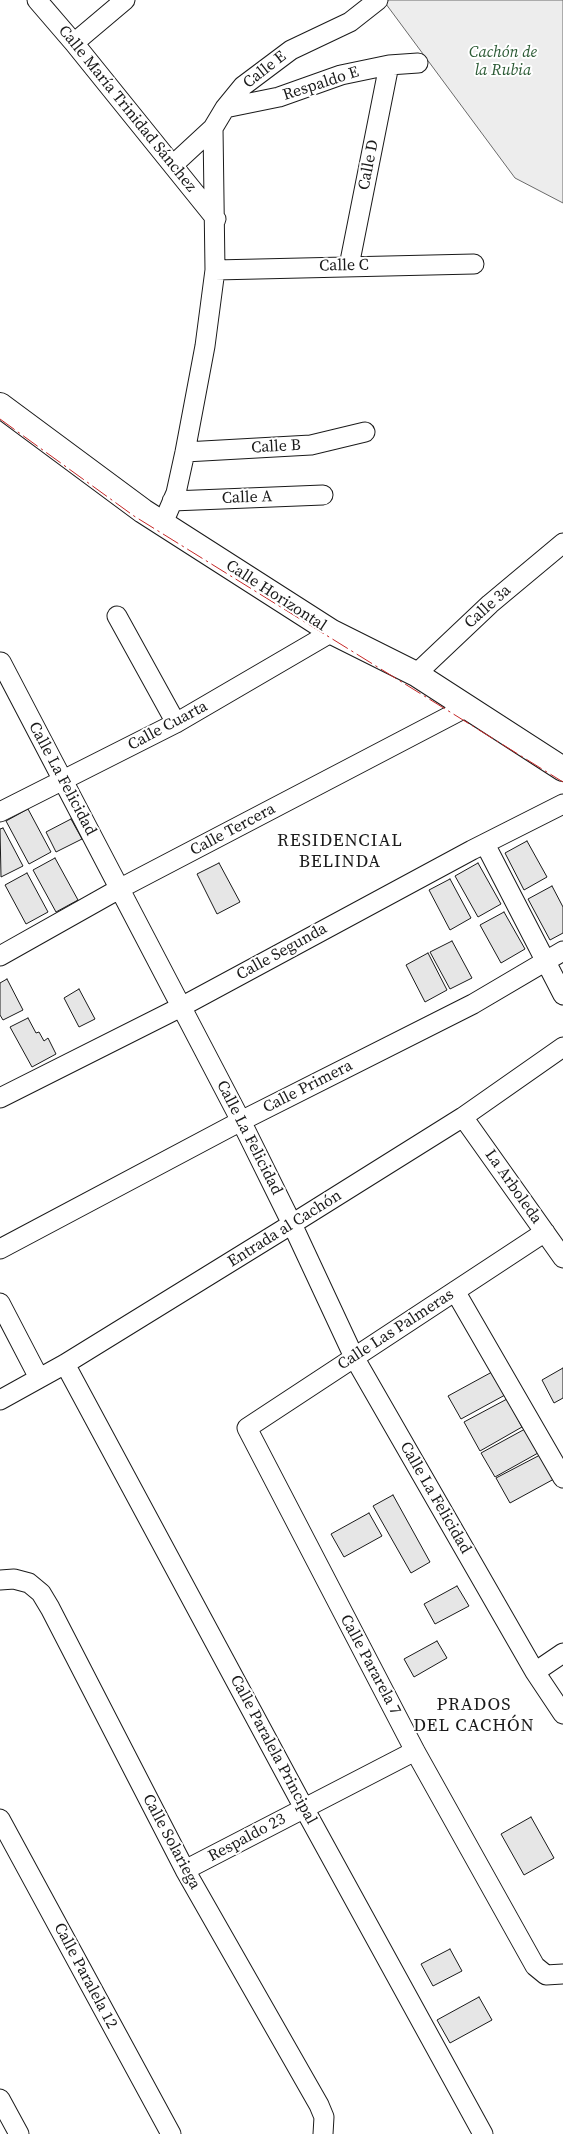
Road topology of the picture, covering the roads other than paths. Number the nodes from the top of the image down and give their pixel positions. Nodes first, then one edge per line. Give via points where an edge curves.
1 (37, 0) edge
2 (125, 0) edge
3 (378, 0) edge
4 (74, 42) junction
5 (418, 63) dead end
6 (390, 65) junction
7 (224, 108) junction
8 (213, 128) junction
9 (173, 165) junction
10 (216, 219) junction
11 (474, 264) dead end
12 (349, 266) junction
13 (215, 270) junction
14 (0, 405) edge
15 (365, 432) dead end
16 (186, 452) junction
17 (323, 495) dead end
18 (172, 501) junction
19 (163, 523) junction
20 (563, 543) edge
21 (117, 616) dead end
22 (332, 632) junction
23 (1, 662) edge
24 (416, 674) junction
25 (467, 707) junction
26 (176, 723) junction
27 (562, 767) edge
28 (62, 780) junction
29 (563, 804) edge
30 (0, 812) edge
31 (485, 844) junction
32 (119, 889) junction
33 (563, 951) edge
34 (0, 956) edge
35 (545, 962) junction
36 (563, 995) edge
37 (181, 1008) junction
38 (563, 1048) edge
39 (0, 1098) edge
40 (463, 1117) junction
41 (240, 1121) junction
42 (292, 1224) junction
43 (545, 1232) junction
44 (0, 1249) edge
45 (563, 1258) edge
46 (455, 1291) junction
47 (0, 1303) edge
48 (354, 1357) junction
49 (65, 1364) junction
50 (39, 1378) junction
51 (0, 1400) edge
52 (247, 1428) joint
53 (563, 1478) edge
54 (0, 1580) edge
55 (563, 1653) edge
56 (535, 1672) junction
57 (563, 1714) edge
58 (415, 1751) junction
59 (304, 1808) junction
60 (0, 1818) edge
61 (185, 1870) junction
62 (554, 1974) edge
63 (0, 2099) edge
64 (324, 2131) edge
65 (19, 2134) edge
66 (171, 2134) edge
67 (483, 2134) edge

1 - 4 street, Calle María Trinidad Sánchez
2 - 4 street
3 - 7 street, Calle E via 350,22 291,50 267,66 242,86
4 - 9 street, Calle María Trinidad Sánchez
5 - 6 street, Respaldo E
6 - 7 street, Respaldo E via 341,75 254,104
6 - 12 street, Calle D
7 - 8 street, Calle E
8 - 9 street, Calle E
8 - 10 street, Calle María Trinidad Sánchez
9 - 10 street, Calle María Trinidad Sánchez
10 - 13 street, Calle María Trinidad Sánchez
11 - 12 street, Calle C
12 - 13 street, Calle C
13 - 16 street, Calle María Trinidad Sánchez
14 - 19 main road, Calle Horizontal via 142,511
15 - 16 street, Calle B via 310,445
16 - 18 street, Calle María Trinidad Sánchez
17 - 18 street, Calle A
18 - 19 street, Calle María Trinidad Sánchez
19 - 22 main road, Calle Horizontal
20 - 24 street, Calle 3a via 490,604
21 - 26 street
22 - 24 main road, Calle Horizontal
22 - 26 street, Calle Cuarta
23 - 28 street, Calle La Felicidad
24 - 25 main road, Calle Horizontal
25 - 27 main road, Calle Horizontal
25 - 32 street, Calle Tercera
26 - 28 street, Calle Cuarta
28 - 30 street, Calle Cuarta
28 - 32 street, Calle La Felicidad
29 - 31 street, Calle Segunda
31 - 35 street
31 - 37 street, Calle Segunda
32 - 34 street, Calle Tercera
32 - 37 street, Calle La Felicidad
33 - 35 street, Calle Primera
35 - 36 street
35 - 41 street, Calle Primera via 473,1004
37 - 39 street, Calle Segunda
37 - 41 street, Calle La Felicidad
38 - 40 street, Entrada al Cachón
40 - 42 street, Entrada al Cachón
40 - 43 street, La Arboleda
41 - 42 street, Calle La Felicidad
41 - 44 street, Calle Primera
42 - 48 street, Calle La Felicidad
42 - 49 street, Entrada al Cachón
43 - 45 street, La Arboleda
43 - 46 street, Calle Las Palmeras
46 - 48 street, Calle Las Palmeras
46 - 53 street
47 - 50 street
48 - 52 street, Calle Las Palmeras
48 - 56 street, Calle La Felicidad
49 - 50 street, Entrada al Cachón
49 - 59 street, Calle Paralela Principal
50 - 51 street, Entrada al Cachón
52 - 58 street, Calle Pararela 7
54 - 61 street, Calle Solariega via 28,1583 41,1593
55 - 56 street
56 - 57 street, Calle La Felicidad
58 - 59 street, Respaldo 23
58 - 62 street, Calle Pararela 7 via 535,1966
59 - 61 street, Respaldo 23
59 - 67 street, Calle Paralela Principal
60 - 66 street, Calle Paralela 12
61 - 64 street, Calle Solariega via 319,2105 324,2117
63 - 65 street

